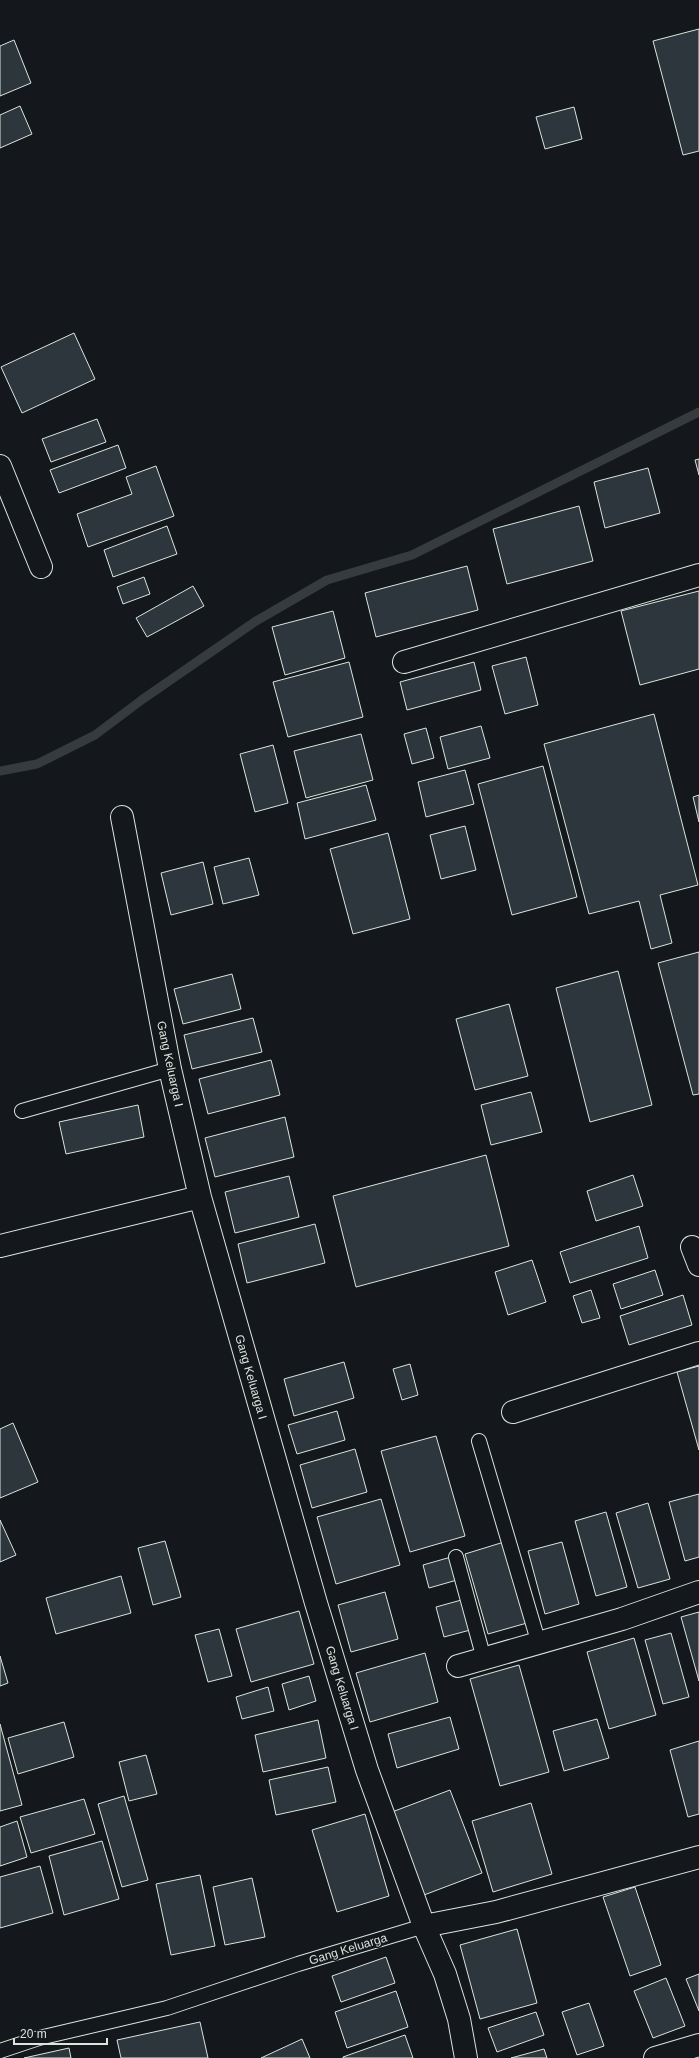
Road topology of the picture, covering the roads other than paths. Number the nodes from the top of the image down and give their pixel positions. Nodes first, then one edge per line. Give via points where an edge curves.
1 (0, 466) edge
2 (42, 567) dead end
3 (699, 575) edge
4 (404, 662) dead end
5 (122, 817) dead end
6 (170, 1069) junction
7 (22, 1111) dead end
8 (200, 1197) junction
9 (0, 1246) edge
10 (699, 1353) edge
11 (514, 1412) dead end
12 (479, 1441) dead end
13 (456, 1557) dead end
14 (699, 1592) edge
15 (539, 1644) junction
16 (484, 1659) junction
17 (458, 1666) dead end
18 (699, 1857) edge
19 (424, 1926) junction
20 (699, 2045) edge
21 (0, 2051) edge
22 (466, 2058) edge
23 (655, 2058) edge

1 - 2 street
3 - 4 street
5 - 6 street, Gang Keluarga I
6 - 7 lane
6 - 8 street, Gang Keluarga I
8 - 9 street
8 - 19 street, Gang Keluarga I via 367,1770
10 - 11 street
12 - 15 lane
13 - 16 lane
14 - 15 street
15 - 16 street
16 - 17 street
18 - 19 street, Gang Keluarga via 496,1912
19 - 21 lane, Gang Keluarga via 298,1964 167,2008 40,2038
19 - 22 street, Gang Keluarga I via 445,1974 459,2019
20 - 23 street

